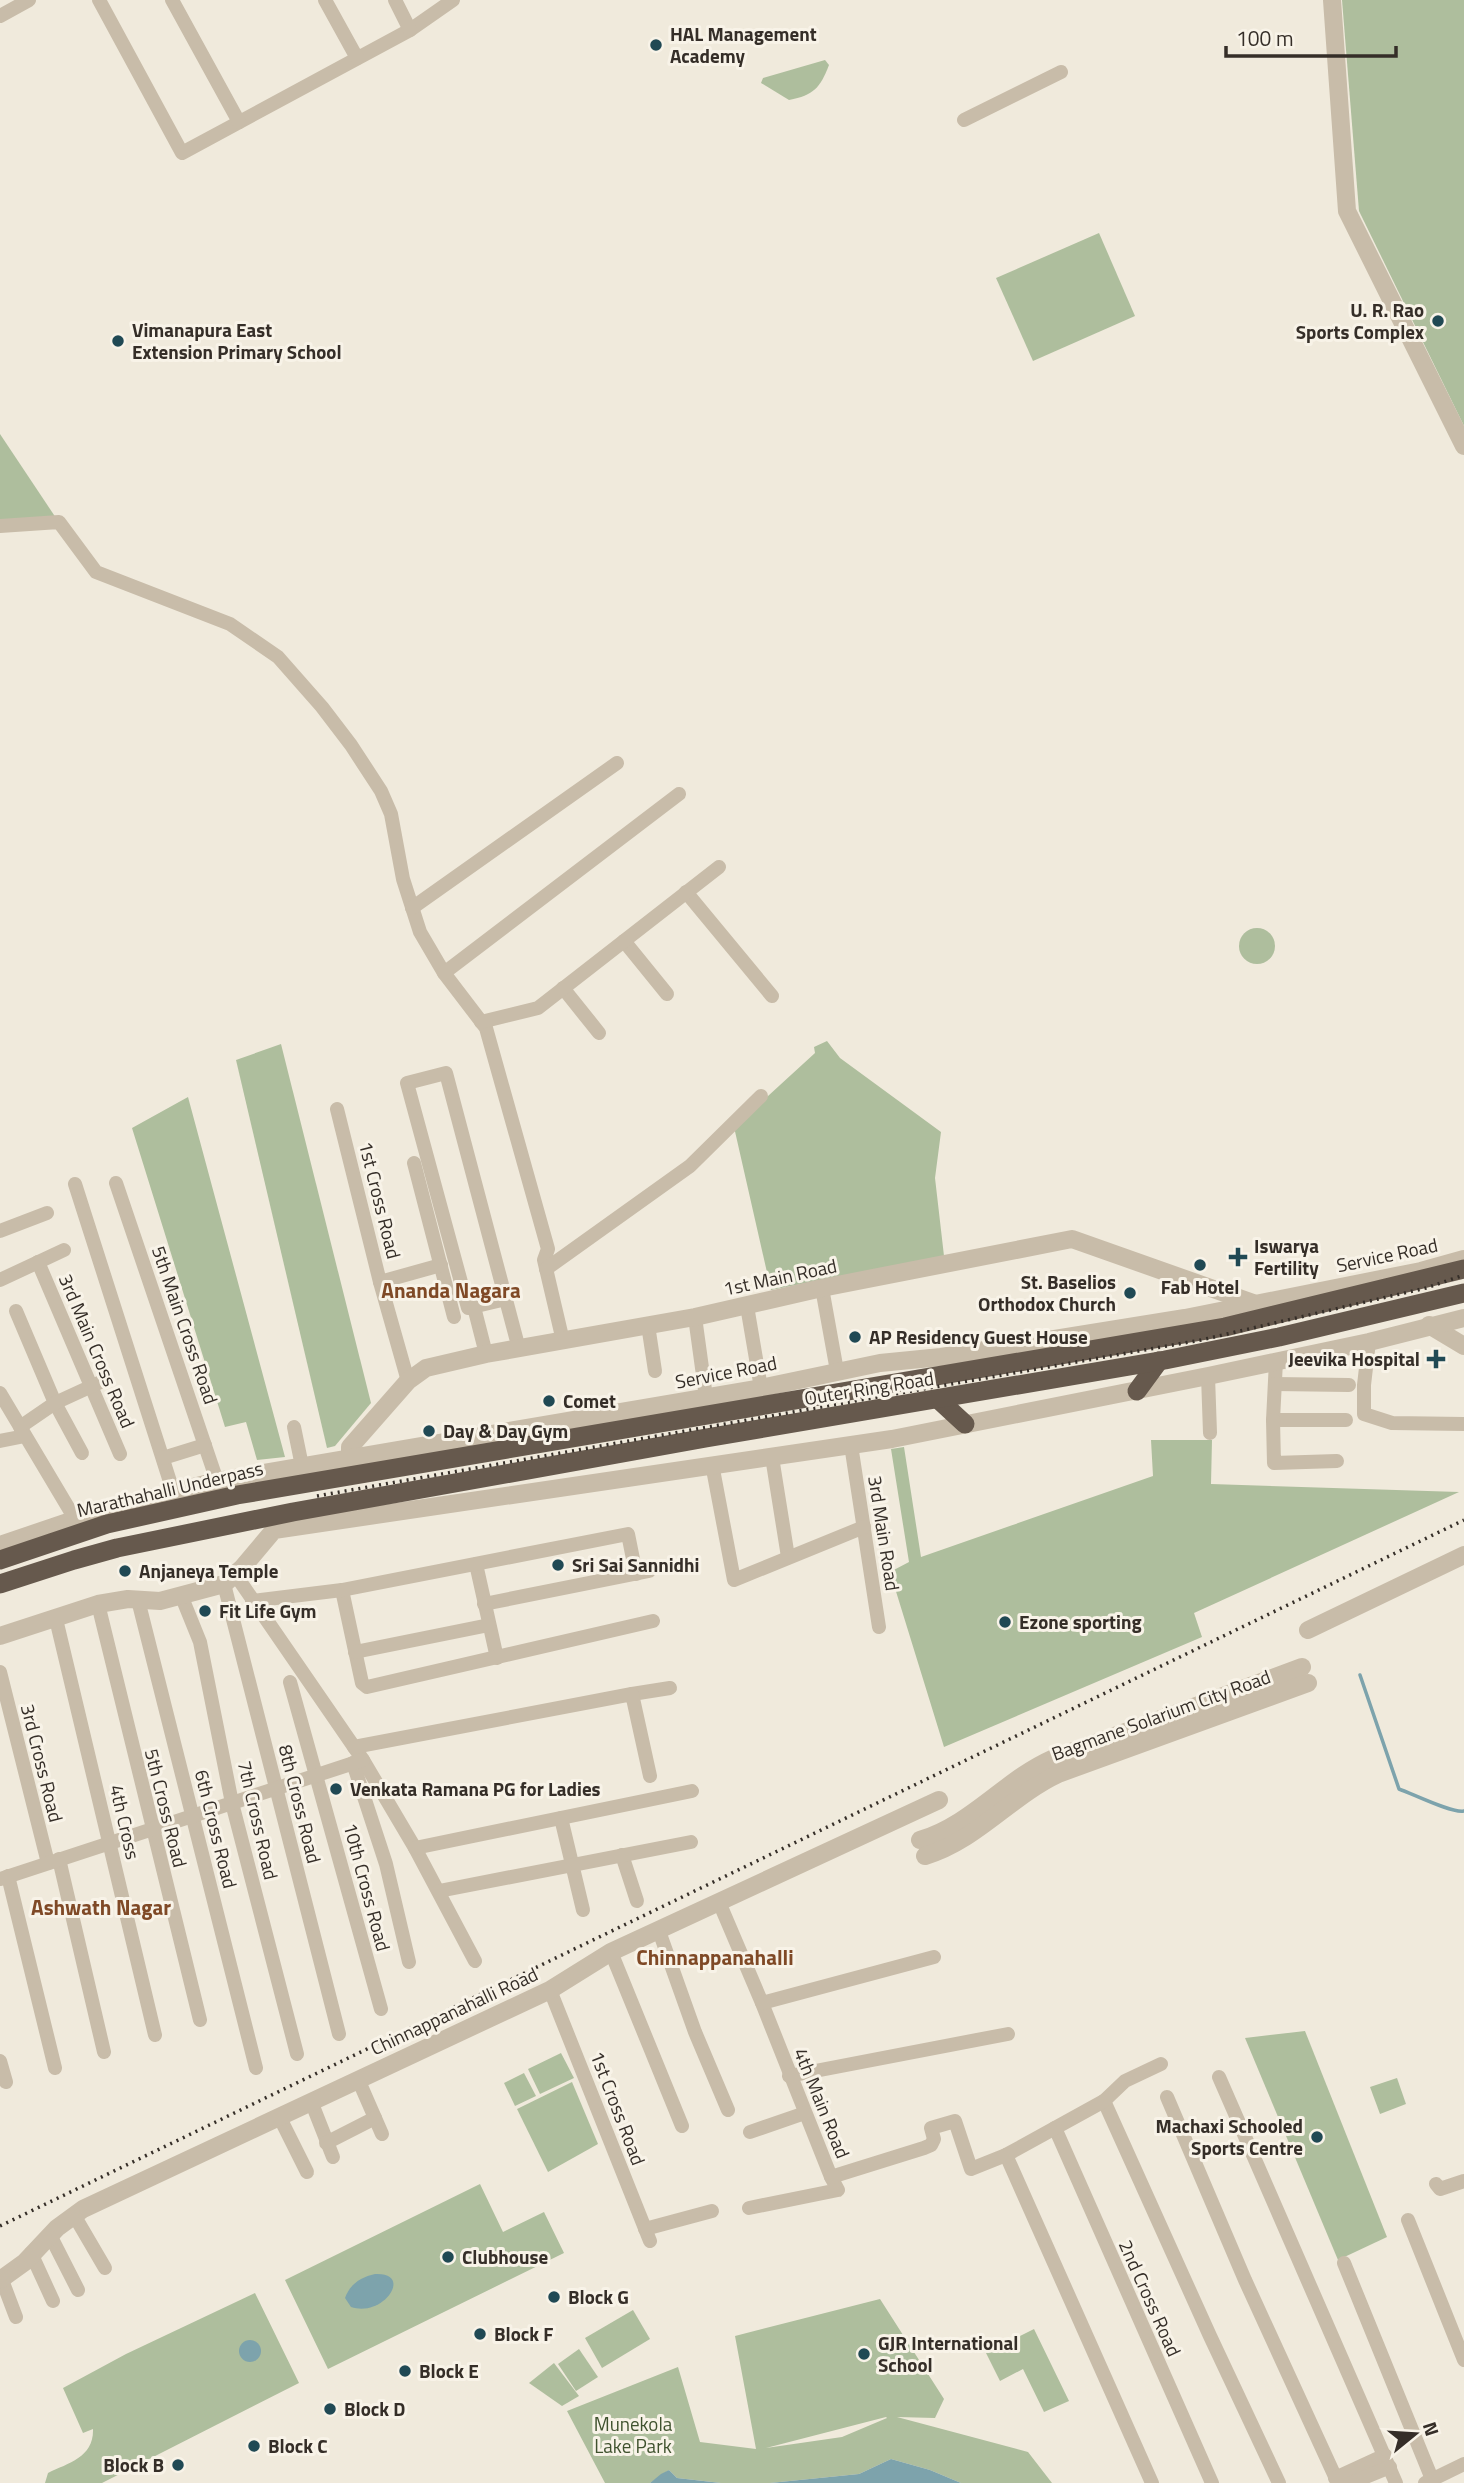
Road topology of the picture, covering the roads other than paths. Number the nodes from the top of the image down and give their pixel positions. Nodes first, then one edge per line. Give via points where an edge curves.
1 (99, 0) edge
2 (172, 0) edge
3 (325, 0) edge
4 (395, 0) edge
5 (453, 0) edge
6 (1332, 0) edge
7 (20, 2) edge
8 (0, 16) edge
9 (410, 30) junction
10 (357, 58) junction
11 (1061, 72) dead end
12 (964, 120) dead end
13 (239, 122) junction
14 (1464, 446) edge
15 (0, 526) edge
16 (617, 763) dead end
17 (679, 794) dead end
18 (719, 867) dead end
19 (686, 892) junction
20 (412, 908) junction
21 (624, 941) junction
22 (444, 973) junction
23 (563, 988) junction
24 (667, 994) dead end
25 (772, 996) dead end
26 (481, 1022) junction
27 (598, 1033) dead end
28 (761, 1096) dead end
29 (337, 1109) dead end
30 (414, 1163) dead end
31 (116, 1183) dead end
32 (75, 1184) dead end
33 (47, 1213) dead end
34 (0, 1231) edge
35 (64, 1250) dead end
36 (1464, 1259) edge
37 (38, 1262) junction
38 (441, 1265) junction
39 (546, 1269) junction
40 (1464, 1269) edge
41 (0, 1280) edge
42 (380, 1282) junction
43 (822, 1288) junction
44 (1464, 1293) edge
45 (506, 1299) junction
46 (1254, 1303) junction
47 (747, 1306) junction
48 (474, 1307) junction
49 (16, 1311) dead end
50 (454, 1317) dead end
51 (695, 1317) junction
52 (1464, 1318) edge
53 (648, 1325) junction
54 (1429, 1325) junction
55 (563, 1341) junction
56 (1369, 1342) junction
57 (1464, 1346) edge
58 (519, 1349) junction
59 (486, 1354) junction
60 (1159, 1361) junction
61 (1276, 1361) junction
62 (655, 1371) dead end
63 (837, 1371) junction
64 (1208, 1376) junction
65 (105, 1380) dead end
66 (408, 1381) junction
67 (1275, 1384) junction
68 (1349, 1385) dead end
69 (90, 1386) junction
70 (761, 1388) junction
71 (1137, 1391) junction
72 (0, 1393) edge
73 (706, 1397) junction
74 (939, 1400) junction
75 (55, 1403) junction
76 (1273, 1420) junction
77 (1346, 1420) dead end
78 (965, 1424) junction
79 (1464, 1424) edge
80 (294, 1427) dead end
81 (22, 1432) junction
82 (1210, 1433) dead end
83 (0, 1441) edge
84 (205, 1445) junction
85 (851, 1445) junction
86 (82, 1453) dead end
87 (120, 1454) dead end
88 (772, 1457) junction
89 (163, 1458) junction
90 (1337, 1461) dead end
91 (712, 1464) junction
92 (302, 1465) junction
93 (351, 1467) junction
94 (217, 1480) junction
95 (173, 1491) junction
96 (75, 1519) junction
97 (277, 1523) junction
98 (864, 1527) junction
99 (0, 1545) edge
100 (1464, 1555) edge
101 (788, 1557) junction
102 (0, 1560) edge
103 (476, 1564) junction
104 (229, 1579) junction
105 (0, 1584) edge
106 (342, 1590) junction
107 (181, 1595) junction
108 (138, 1600) junction
109 (252, 1601) junction
110 (98, 1604) junction
111 (484, 1604) junction
112 (56, 1619) junction
113 (653, 1621) dead end
114 (489, 1625) junction
115 (879, 1627) dead end
116 (1308, 1630) dead end
117 (0, 1636) edge
118 (355, 1652) junction
119 (497, 1658) junction
120 (0, 1672) edge
121 (1305, 1675) dead end
122 (290, 1682) dead end
123 (670, 1688) dead end
124 (632, 1694) junction
125 (354, 1747) junction
126 (358, 1762) junction
127 (317, 1775) junction
128 (650, 1776) dead end
129 (275, 1789) junction
130 (692, 1791) dead end
131 (939, 1800) dead end
132 (232, 1803) junction
133 (193, 1816) junction
134 (561, 1818) junction
135 (151, 1829) junction
136 (691, 1842) dead end
137 (111, 1843) junction
138 (415, 1848) junction
139 (923, 1848) dead end
140 (622, 1855) junction
141 (53, 1861) junction
142 (572, 1865) junction
143 (4, 1877) edge
144 (439, 1891) junction
145 (637, 1901) dead end
146 (719, 1902) junction
147 (583, 1910) dead end
148 (659, 1931) junction
149 (611, 1952) junction
150 (934, 1957) dead end
151 (475, 1961) dead end
152 (410, 1962) dead end
153 (550, 1990) junction
154 (762, 2003) junction
155 (380, 2009) dead end
156 (200, 2020) dead end
157 (339, 2034) dead end
158 (1008, 2034) dead end
159 (155, 2035) dead end
160 (104, 2052) dead end
161 (297, 2054) dead end
162 (0, 2062) edge
163 (1161, 2064) dead end
164 (55, 2068) dead end
165 (256, 2068) dead end
166 (789, 2076) junction
167 (1219, 2077) dead end
168 (358, 2079) junction
169 (6, 2082) dead end
170 (1167, 2097) dead end
171 (311, 2101) junction
172 (1104, 2101) junction
173 (728, 2110) dead end
174 (805, 2113) junction
175 (281, 2118) junction
176 (375, 2118) junction
177 (682, 2126) dead end
178 (1055, 2128) junction
179 (751, 2132) dead end
180 (382, 2134) dead end
181 (326, 2143) junction
182 (1006, 2155) junction
183 (333, 2157) dead end
184 (307, 2172) dead end
185 (831, 2177) junction
186 (1464, 2180) edge
187 (1436, 2184) dead end
188 (749, 2207) dead end
189 (712, 2211) dead end
190 (74, 2215) junction
191 (1408, 2220) dead end
192 (50, 2235) junction
193 (31, 2253) junction
194 (1344, 2263) dead end
195 (105, 2268) dead end
196 (1, 2280) edge
197 (78, 2290) dead end
198 (53, 2301) dead end
199 (16, 2317) dead end
200 (1464, 2360) edge
201 (1388, 2461) junction
202 (1464, 2464) edge
203 (1336, 2480) edge
204 (1428, 2481) edge
205 (1152, 2483) edge
206 (1212, 2483) edge
207 (1279, 2483) edge
208 (1352, 2483) edge
209 (1396, 2483) edge

1 - 13 street via 182,153
2 - 13 street
3 - 10 street
4 - 9 street
5 - 9 street
6 - 14 street via 1347,211
7 - 8 street
9 - 10 street
10 - 13 street
11 - 12 street
15 - 20 street via 59,522 96,572 230,624 278,657 322,706 381,791 391,814
16 - 20 street
17 - 22 street
18 - 19 street
19 - 21 street
19 - 25 street
20 - 22 street
21 - 23 street
21 - 24 street
22 - 26 street
23 - 26 street via 538,1008
23 - 27 street
26 - 39 street via 548,1249
28 - 39 street via 690,1166
29 - 42 street, 1st Cross Road
30 - 38 street
31 - 84 street, 5th Main Cross Road
32 - 89 street
33 - 34 street
35 - 37 street
36 - 46 street, Service Road
37 - 41 street
37 - 69 street, 3rd Main Cross Road
38 - 42 street
38 - 50 street
39 - 55 street
40 - 93 highway, Outer Ring Road via 1225,1327
42 - 66 street, 1st Cross Road
43 - 46 street, 1st Main Road via 1072,1239
43 - 47 street, 1st Main Road
43 - 63 street
44 - 60 highway, Outer Ring Road
45 - 48 street
45 - 48 street via 446,1073 407,1083 468,1308
45 - 58 street
46 - 63 street, Service Road
47 - 51 street, 1st Main Road
47 - 70 street
48 - 59 street
49 - 75 street
51 - 53 street, 1st Main Road
51 - 73 street
52 - 54 street
53 - 55 street, 1st Main Road
53 - 62 street
54 - 56 street
54 - 57 street
55 - 58 street, 1st Main Road
56 - 61 street
56 - 79 street via 1364,1414 1392,1423
58 - 59 street, 1st Main Road
59 - 66 street, 1st Main Road via 426,1368
60 - 71 highway
60 - 74 highway, Outer Ring Road
61 - 64 street
61 - 67 street
63 - 70 street, Service Road
64 - 71 street
64 - 82 street
65 - 69 street
66 - 93 street, 1st Main Road via 350,1447
67 - 68 street
67 - 76 street
69 - 75 street
69 - 87 street, 3rd Main Cross Road
70 - 73 street, Service Road
71 - 78 street
72 - 81 street
73 - 93 street, Service Road
74 - 78 highway
74 - 97 highway, Outer Ring Road via 706,1438
75 - 81 street
75 - 86 street
76 - 77 street
76 - 90 street via 1274,1463
78 - 85 street
80 - 92 street
81 - 83 street
81 - 96 street
84 - 89 street
84 - 94 street, 5th Main Cross Road
85 - 88 street
85 - 98 street, 3rd Main Road
88 - 91 street
88 - 101 street
89 - 95 street
91 - 97 street
91 - 101 street via 734,1580
92 - 93 street, Service Road
92 - 94 street, Service Road
93 - 102 highway, Marathahalli Underpass via 107,1524
94 - 95 street, Service Road
95 - 96 street, Service Road
96 - 99 street, Service Road
97 - 104 street
97 - 105 highway via 117,1548
98 - 101 street
98 - 115 street, 3rd Main Road
100 - 116 street
103 - 106 street
103 - 111 street
103 - 111 street via 628,1535 643,1572
104 - 107 street
104 - 109 street
104 - 129 street, 8th Cross Road
106 - 109 street
106 - 118 street
107 - 108 street via 160,1601
107 - 132 street, 7th Cross Road via 200,1642
108 - 110 street
108 - 133 street, 6th Cross Road
109 - 125 street
110 - 112 street
110 - 135 street, 5th Cross Road
111 - 114 street
112 - 117 street
112 - 137 street, 4th Cross
113 - 119 street
114 - 118 street
114 - 119 street
118 - 119 street via 367,1687
120 - 141 street, 3rd Cross Road
121 - 139 street, Bagmane Solarium City Road via 1058,1774 956,1845
122 - 127 street, 10th Cross Road
123 - 124 street
124 - 125 street
124 - 128 street
125 - 126 street
126 - 127 street
126 - 138 street
126 - 152 street
127 - 129 street
127 - 155 street, 10th Cross Road
129 - 132 street
129 - 157 street, 8th Cross Road
130 - 134 street
131 - 146 street, Chinnappanahalli Road
132 - 133 street
132 - 161 street, 7th Cross Road
133 - 135 street
133 - 165 street, 6th Cross Road
134 - 138 street
134 - 142 street
135 - 137 street
135 - 156 street, 5th Cross Road
136 - 140 street
137 - 141 street
137 - 159 street, 4th Cross
138 - 144 street
140 - 142 street
140 - 145 street
141 - 143 street
141 - 160 street, 3rd Cross Road
142 - 144 street
142 - 147 street
143 - 164 street
144 - 151 street
146 - 148 street, Chinnappanahalli Road
146 - 154 street, 4th Main Road
148 - 149 street, Chinnappanahalli Road
148 - 173 street
149 - 153 street, Chinnappanahalli Road
149 - 177 street
150 - 154 street
153 - 168 street, Chinnappanahalli Road
153 - 189 street, 1st Cross Road via 648,2235
154 - 166 street, 4th Main Road
158 - 166 street
162 - 169 street
163 - 172 street via 1125,2081
166 - 174 street, 4th Main Road
167 - 201 street
168 - 171 street, Chinnappanahalli Road
168 - 176 street
170 - 203 street
171 - 175 street, Chinnappanahalli Road
171 - 181 street
172 - 178 street
172 - 207 street
174 - 179 street
174 - 185 street, 4th Main Road
175 - 184 street
175 - 190 street, Chinnappanahalli Road
176 - 180 street
176 - 181 street
178 - 182 street
178 - 206 street, 2nd Cross Road
181 - 183 street
182 - 185 street, 4th Main Road via 971,2169 955,2121 931,2128 931,2145
182 - 205 street
185 - 188 street via 838,2190
186 - 187 street via 1440,2189
190 - 192 street, Chinnappanahalli Road
190 - 195 street
191 - 200 street
192 - 193 street, Chinnappanahalli Road
192 - 197 street
193 - 196 street, Chinnappanahalli Road
193 - 198 street
194 - 204 street
196 - 199 street
201 - 203 street
201 - 208 street
201 - 209 street
202 - 204 street

